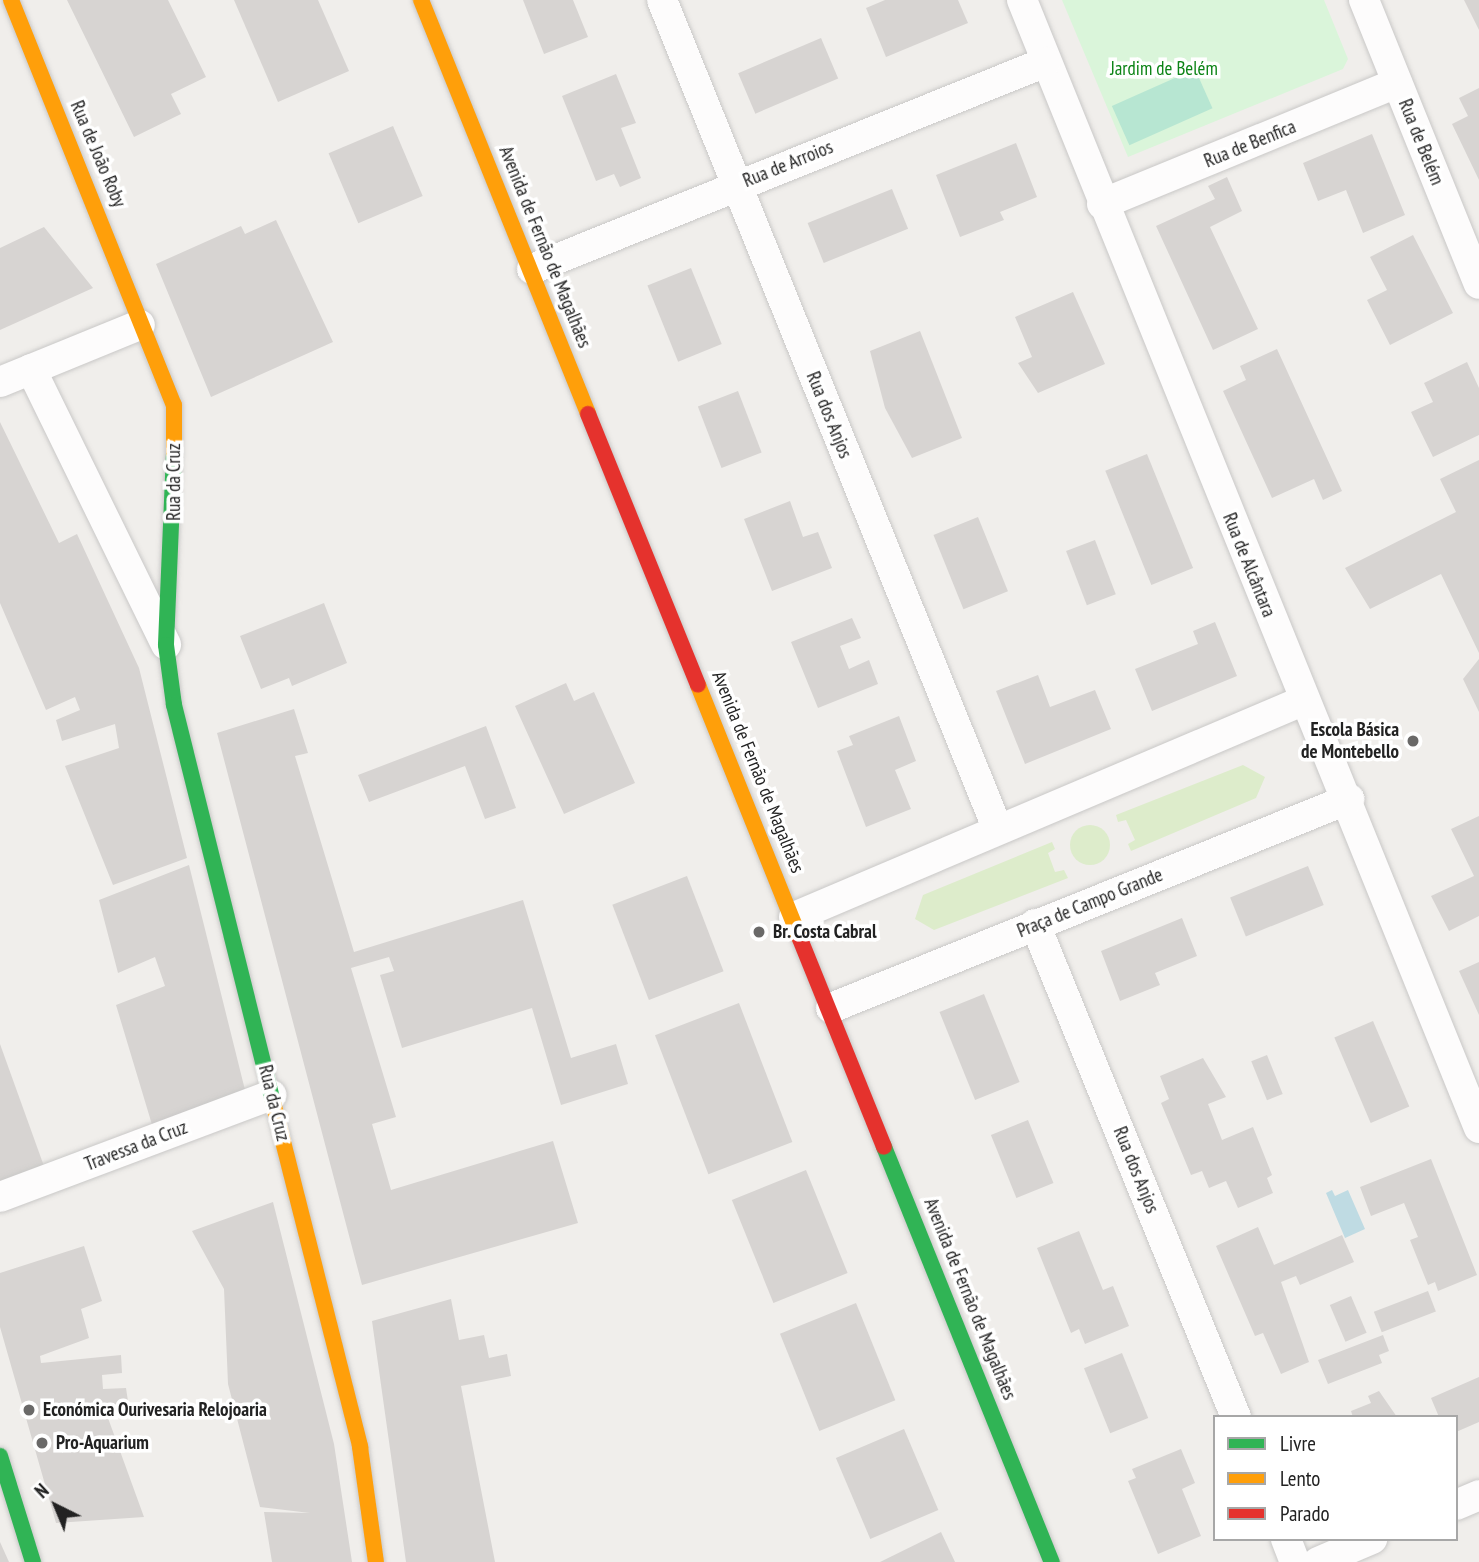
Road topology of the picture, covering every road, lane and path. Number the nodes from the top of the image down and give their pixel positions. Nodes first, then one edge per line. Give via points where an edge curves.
1 (10, 0) edge
2 (421, 0) edge
3 (662, 0) edge
4 (1022, 0) edge
5 (1364, 0) edge
6 (1045, 62) junction
7 (1397, 83) junction
8 (736, 185) junction
9 (1102, 204) junction
10 (532, 270) junction
11 (1479, 284) edge
12 (139, 325) junction
13 (31, 369) junction
14 (0, 382) edge
15 (166, 645) junction
16 (1305, 700) junction
17 (1349, 799) junction
18 (998, 830) junction
19 (794, 917) junction
20 (1035, 924) junction
21 (831, 1007) junction
22 (272, 1095) junction
23 (1479, 1128) edge
24 (0, 1197) edge
25 (1235, 1415) edge
26 (0, 1455) edge
27 (1479, 1496) edge
28 (1458, 1504) edge
29 (1287, 1541) edge
30 (1368, 1541) edge
31 (33, 1562) edge
32 (376, 1562) edge
33 (1052, 1562) edge
34 (1295, 1562) edge
35 (1318, 1562) edge

1 - 12 main road, Rua de João Roby via 135,297
2 - 10 main road, Avenida de Fernão de Magalhães
3 - 8 street, Rua dos Anjos
4 - 6 street, Rua de Alcântara
5 - 7 street, Rua de Belém
6 - 8 street, Rua de Arroios
6 - 9 street, Rua de Alcântara
7 - 9 street, Rua de Benfica
7 - 11 street, Rua de Belém
8 - 10 street, Rua de Arroios
8 - 18 street, Rua dos Anjos
9 - 16 street, Rua de Alcântara
10 - 19 main road, Avenida de Fernão de Magalhães
12 - 13 street
12 - 15 main road, Rua da Cruz via 174,405 174,555
13 - 14 street
13 - 15 street, Rua da Cruz
15 - 22 main road, Rua da Cruz via 179,728
16 - 17 street, Rua de Alcântara
16 - 18 street
17 - 20 street, Praça de Campo Grande
17 - 23 street, Rua de Alcântara
18 - 19 street
19 - 21 main road, Avenida de Fernão de Magalhães
20 - 21 street, Praça de Campo Grande
20 - 25 street, Rua dos Anjos
21 - 33 main road, Avenida de Fernão de Magalhães
22 - 24 street, Travessa da Cruz
22 - 32 main road, Rua da Cruz via 360,1447
26 - 31 main road
27 - 28 street
29 - 34 street
30 - 35 street

